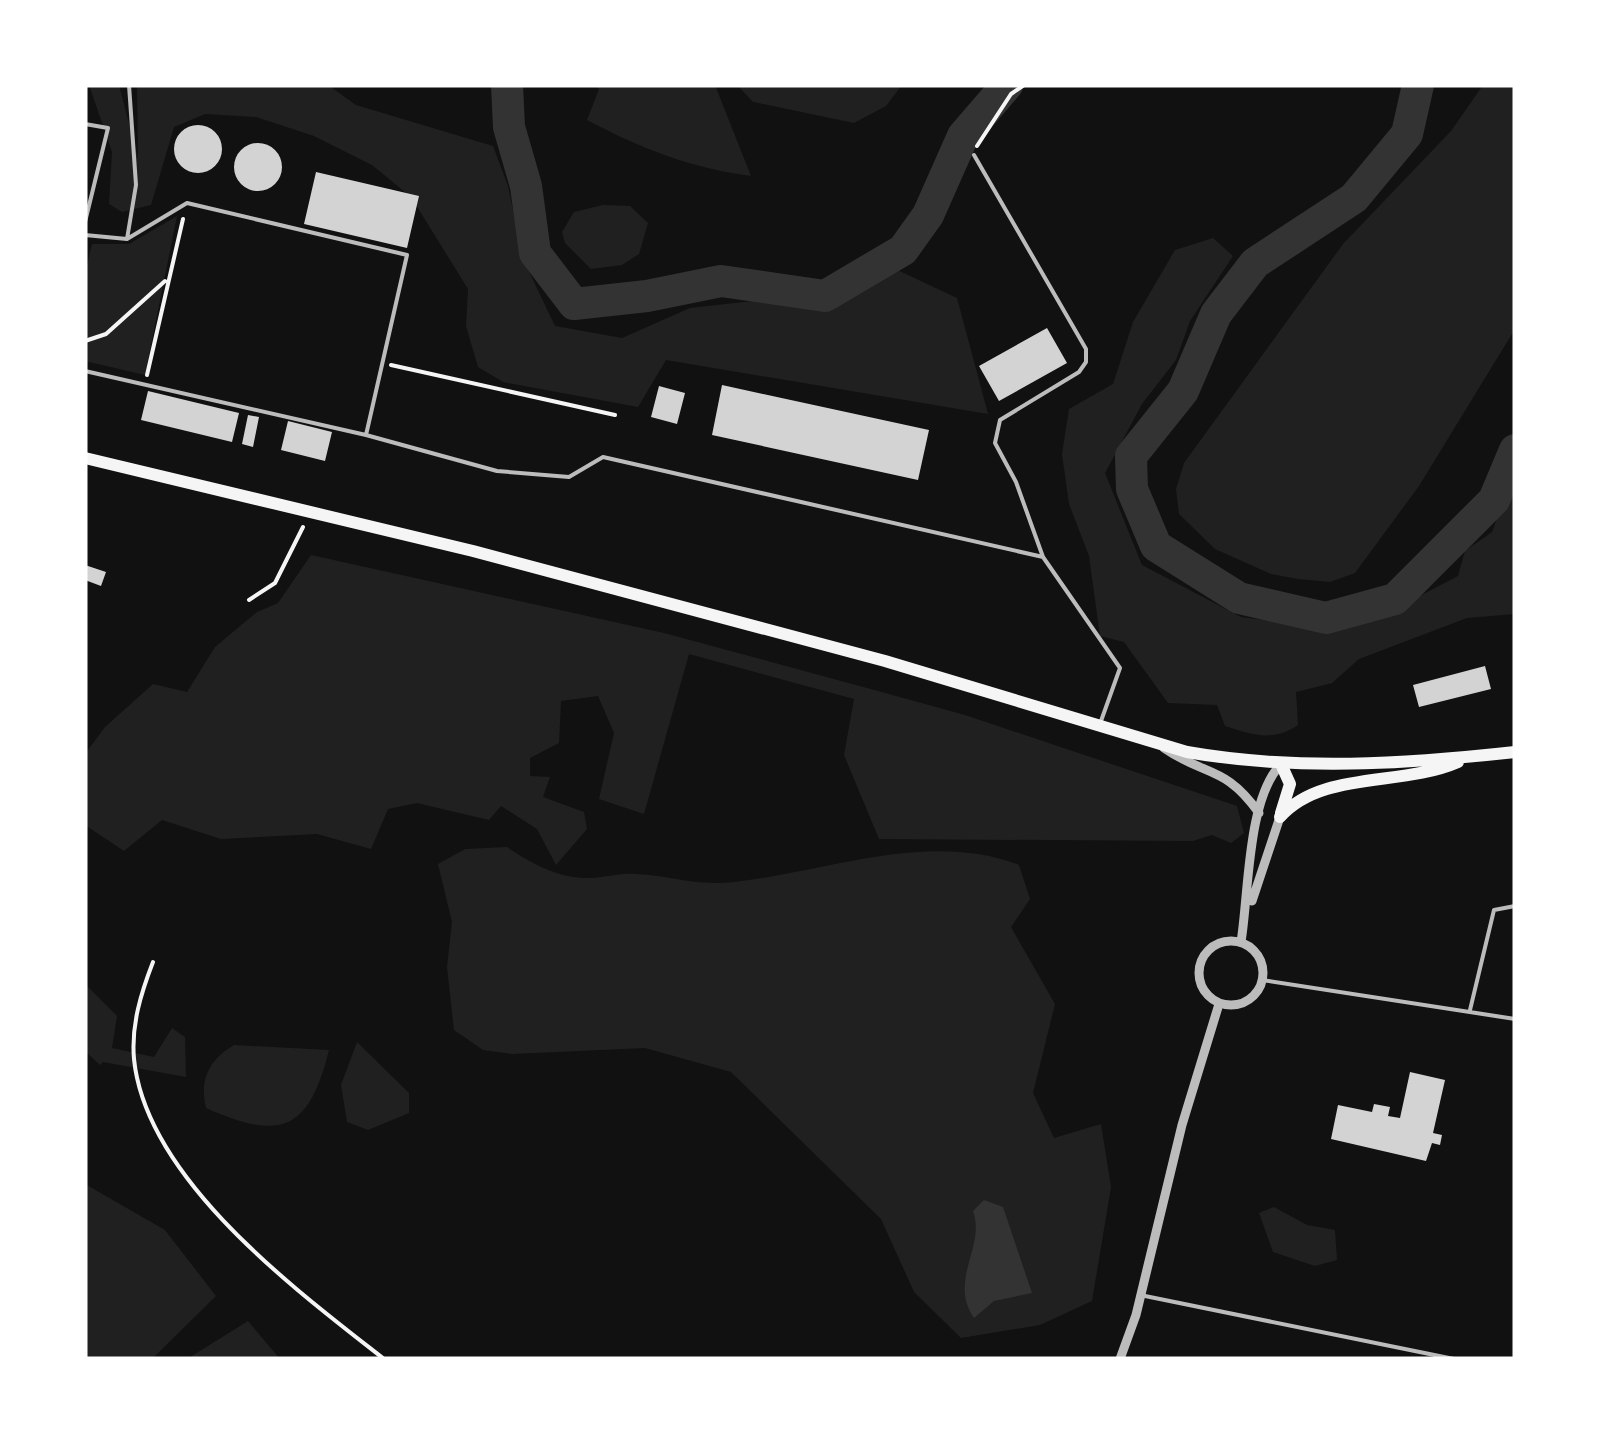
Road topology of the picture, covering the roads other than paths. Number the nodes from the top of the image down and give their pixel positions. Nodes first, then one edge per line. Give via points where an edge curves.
1 (129, 85) edge
2 (85, 124) edge
3 (974, 155) road end
4 (85, 222) edge
5 (85, 235) edge
6 (127, 239) junction
7 (85, 372) edge
8 (366, 435) junction
9 (85, 458) edge
10 (1044, 558) junction
11 (1099, 725) junction
12 (1157, 743) junction
13 (1515, 752) edge
14 (1469, 757) junction
15 (1280, 764) junction
16 (1258, 813) junction
17 (1280, 817) junction
18 (1515, 906) edge
19 (1244, 923) junction
20 (1241, 942) junction
21 (1262, 980) junction
22 (1219, 1004) junction
23 (1470, 1010) junction
24 (1515, 1019) edge
25 (1141, 1295) junction
26 (1120, 1359) edge
27 (1454, 1359) edge

1 - 6 lane via 136,185
2 - 4 lane via 108,128
3 - 10 lane via 1086,349 1079,372 1000,420 995,443
5 - 6 lane
6 - 8 lane via 187,203 407,255
7 - 8 lane
8 - 10 lane via 496,471 569,477 603,457
9 - 11 main road via 885,661
10 - 11 lane via 1120,668
11 - 12 main road
12 - 15 main road
12 - 16 street via 1232,780
13 - 14 main road
14 - 15 main road
14 - 17 main road via 1427,776 1316,790
15 - 16 street via 1266,779
15 - 17 main road via 1290,784
16 - 19 street
17 - 19 street
18 - 23 lane via 1494,910
19 - 20 street
20 - 21 street via 1258,955
20 - 22 street via 1212,946 1201,960 1198,977
21 - 22 street via 1250,999
21 - 23 lane
22 - 25 street via 1169,1170
23 - 24 lane
25 - 26 street
25 - 27 lane

